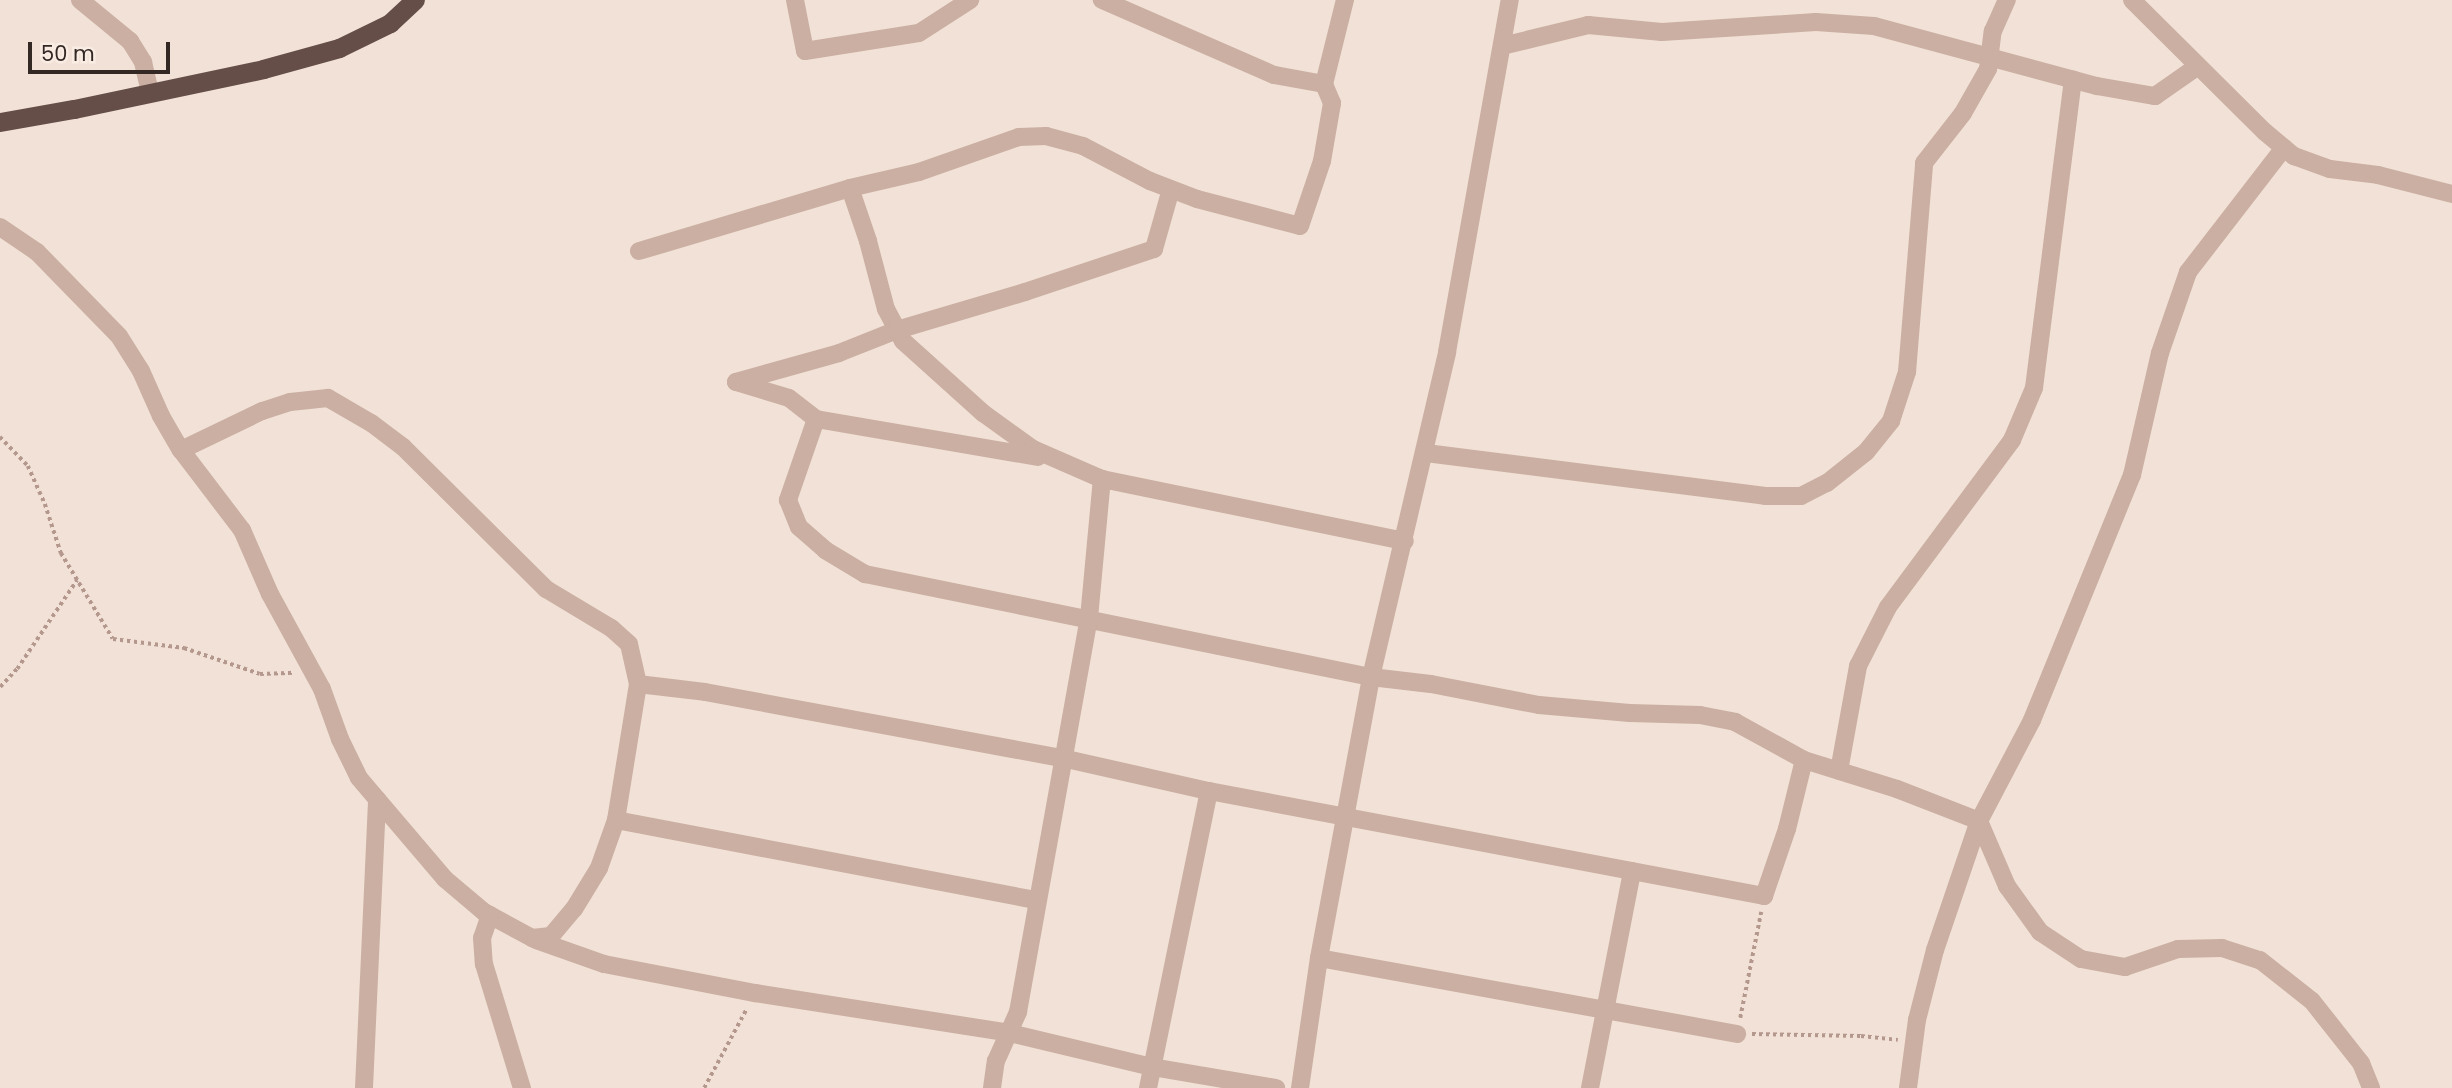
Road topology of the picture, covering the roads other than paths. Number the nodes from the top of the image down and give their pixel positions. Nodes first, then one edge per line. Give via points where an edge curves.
1 (80, 0) edge
2 (415, 0) edge
3 (795, 0) edge
4 (970, 0) edge
5 (1101, 0) edge
6 (1345, 0) edge
7 (1510, 0) edge
8 (2007, 0) edge
9 (2132, 0) edge
10 (1502, 46) junction
11 (1990, 56) junction
12 (2198, 66) junction
13 (2073, 79) junction
14 (1324, 84) junction
15 (150, 92) junction
16 (0, 122) edge
17 (2284, 148) junction
18 (850, 188) junction
19 (1171, 189) junction
20 (2452, 194) edge
21 (0, 227) edge
22 (639, 251) dead end
23 (897, 330) junction
24 (816, 419) junction
25 (181, 450) junction
26 (1426, 453) junction
27 (1057, 460) junction
28 (1102, 480) junction
29 (1405, 541) junction
30 (1088, 618) junction
31 (1371, 677) junction
32 (638, 684) junction
33 (1062, 758) junction
34 (1804, 760) junction
35 (1839, 771) junction
36 (1209, 791) junction
37 (377, 799) junction
38 (1346, 815) junction
39 (616, 820) junction
40 (1979, 821) junction
41 (1632, 871) junction
42 (1037, 900) junction
43 (490, 915) junction
44 (532, 938) junction
45 (1319, 958) junction
46 (1603, 1008) junction
47 (1010, 1033) junction
48 (1737, 1034) road end
49 (1152, 1067) junction
50 (364, 1088) edge
51 (522, 1088) edge
52 (992, 1088) edge
53 (1148, 1088) edge
54 (1276, 1088) edge
55 (1300, 1088) edge
56 (1590, 1088) edge
57 (1908, 1088) edge
58 (2371, 1088) edge

1 - 15 street via 130,41 143,62
2 - 15 highway via 390,23 339,48
3 - 4 street via 805,51 919,33
5 - 14 street via 1274,75
6 - 14 street
7 - 10 street
8 - 11 street via 1993,31
9 - 12 street
10 - 11 street via 1588,25 1662,32 1816,22 1874,26
10 - 26 street
11 - 13 street
11 - 26 street via 1988,69 1963,113 1924,163 1907,372 1891,421 1867,452 1827,483 1801,496 1765,496
12 - 13 street via 2155,96
12 - 17 street
13 - 35 street via 2034,388 2012,440 1888,607 1870,642 1849,702
14 - 19 street via 1332,103 1322,160 1300,226
15 - 16 highway
17 - 20 street via 2330,169 2378,175
17 - 40 street via 2189,272 2160,353 2132,475 2032,720
18 - 19 street via 919,172 1019,137 1046,136 1083,146
18 - 22 street
18 - 23 street via 886,309
19 - 23 street via 1154,249
21 - 25 street via 37,252 119,336
23 - 24 street via 839,353 736,382 789,398
23 - 27 street via 902,341 982,413
24 - 27 street
24 - 30 street via 788,500 799,527 825,550 865,574
25 - 32 street via 262,411 328,398 403,447 546,589 629,644
25 - 37 street via 242,530 359,778
26 - 29 street
27 - 28 street
28 - 29 street
28 - 30 street
29 - 31 street
30 - 31 street
30 - 33 street
31 - 34 street via 1539,705 1700,715 1735,722
31 - 38 street
32 - 33 street via 705,692
32 - 39 street
33 - 36 street
33 - 42 street
34 - 35 street
34 - 41 street via 1765,896
35 - 40 street
36 - 38 street
36 - 49 street
37 - 43 street via 445,879
37 - 50 street
38 - 41 street
38 - 45 street
39 - 42 street
39 - 44 street via 598,868 574,909 551,936
40 - 57 street via 1935,950
40 - 58 street via 2007,886 2040,932 2081,959 2125,967 2178,949 2222,948 2260,960 2312,1002 2361,1063
41 - 46 street
42 - 47 street via 1018,1012
43 - 44 street
43 - 51 street via 482,938 484,964
44 - 47 street via 604,964
45 - 46 street
45 - 55 street
46 - 48 street
46 - 56 street
47 - 49 street
47 - 52 street via 996,1060
49 - 53 street
49 - 54 street

